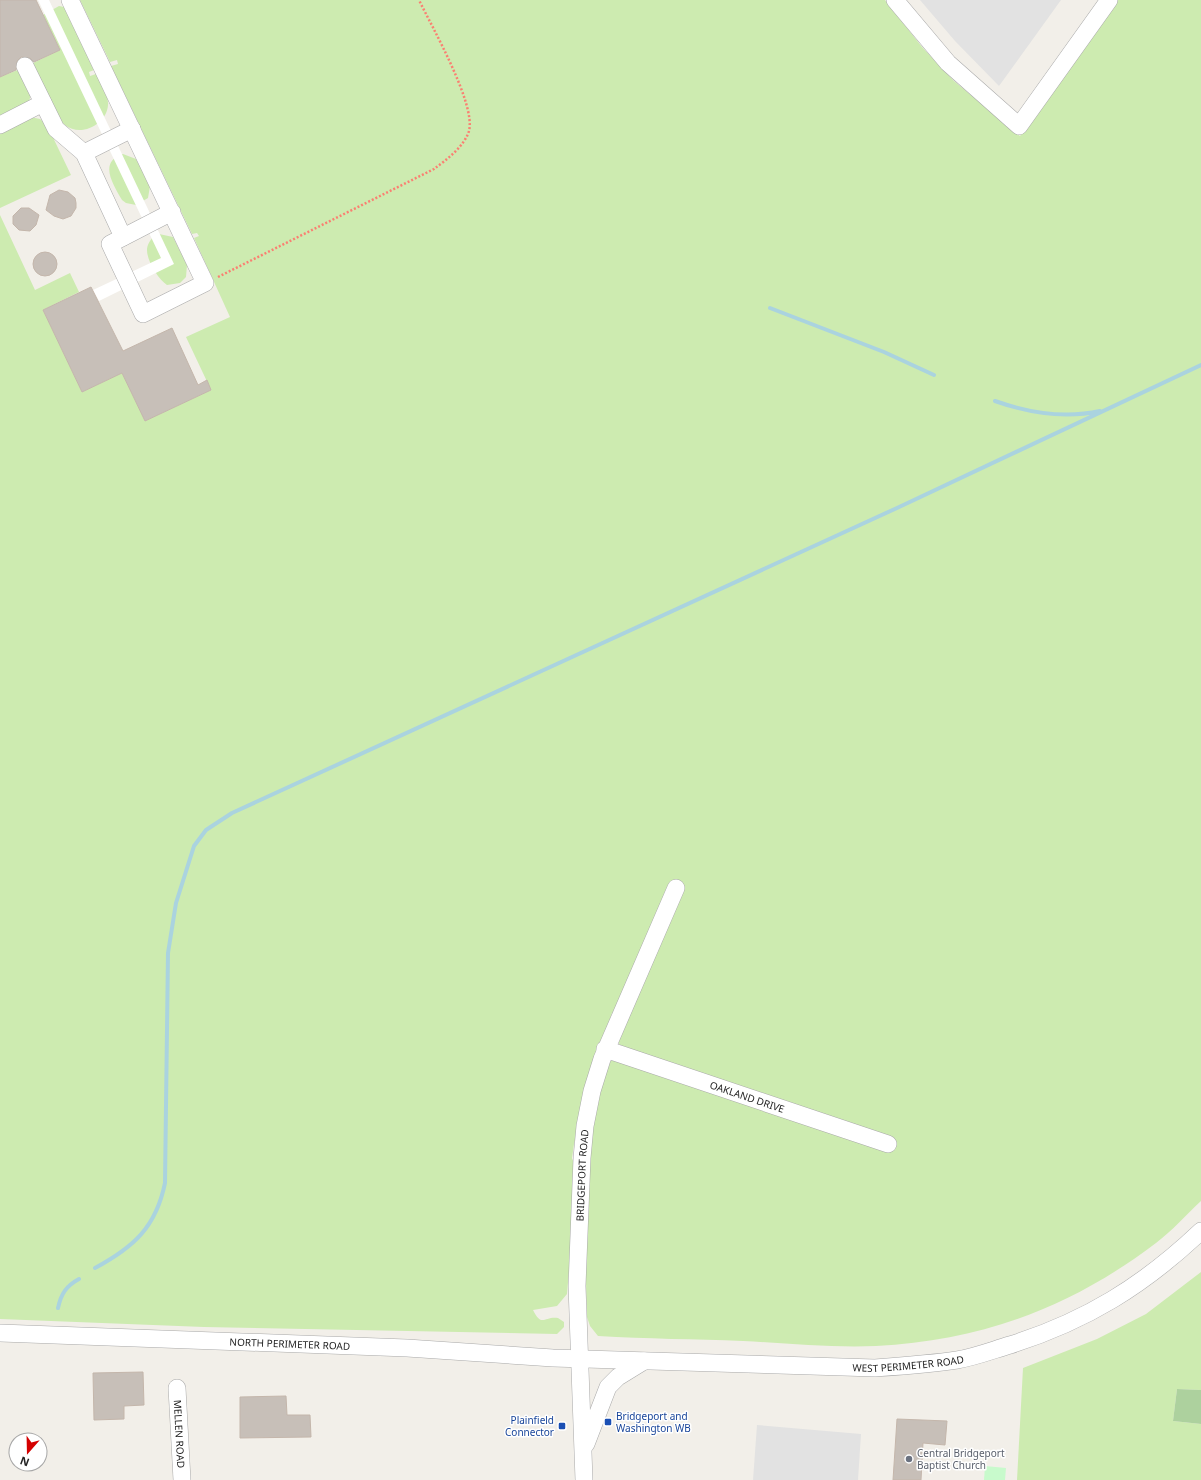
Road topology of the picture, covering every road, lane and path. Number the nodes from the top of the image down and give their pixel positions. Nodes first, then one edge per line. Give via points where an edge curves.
1 (70, 0) edge
2 (419, 0) edge
3 (895, 0) edge
4 (1109, 0) edge
5 (25, 66) dead end
6 (43, 103) junction
7 (0, 125) edge
8 (132, 129) junction
9 (84, 153) junction
10 (172, 212) junction
11 (123, 238) junction
12 (209, 281) junction
13 (676, 888) dead end
14 (606, 1049) junction
15 (888, 1144) dead end
16 (1201, 1231) edge
17 (0, 1333) edge
18 (579, 1359) junction
19 (644, 1361) junction
20 (177, 1388) dead end
21 (583, 1452) junction
22 (182, 1480) edge
23 (584, 1480) edge

1 - 8 street
2 - 12 path via 465,97 470,115 469,132 460,146 434,169
3 - 4 street via 948,64 1018,126
5 - 6 street
6 - 7 street
6 - 9 street via 56,129
8 - 9 street
8 - 10 street
9 - 11 street
10 - 11 street
10 - 12 street
11 - 12 street via 110,244 143,314
13 - 14 street, BRIDGEPORT ROAD
14 - 15 street, OAKLAND DRIVE
14 - 18 street, BRIDGEPORT ROAD via 592,1091 583,1145 577,1286
16 - 19 street, WEST PERIMETER ROAD via 1151,1274 1116,1299 1084,1317 1043,1335 958,1360 875,1368
17 - 18 street, NORTH PERIMETER ROAD via 407,1348
18 - 19 street, WEST PERIMETER ROAD
18 - 21 street, BRIDGEPORT ROAD
19 - 21 street via 618,1377 608,1387
20 - 22 street, MELLEN ROAD
21 - 23 street, BRIDGEPORT ROAD

